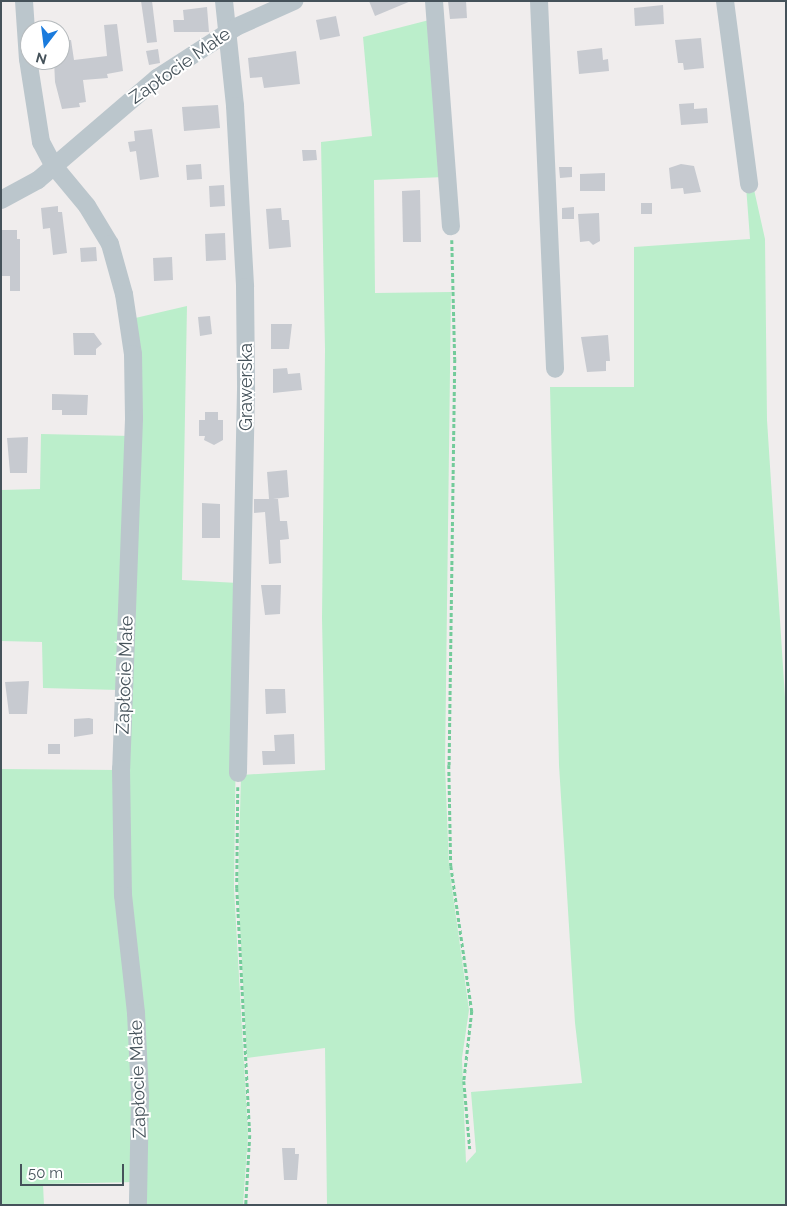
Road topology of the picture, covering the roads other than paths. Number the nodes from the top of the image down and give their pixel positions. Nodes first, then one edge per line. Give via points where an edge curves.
1 (24, 1) edge
2 (224, 1) edge
3 (294, 1) edge
4 (434, 1) edge
5 (539, 1) edge
6 (725, 1) edge
7 (228, 33) junction
8 (53, 166) junction
9 (749, 184) dead end
10 (1, 200) edge
11 (451, 226) road end
12 (554, 368) dead end
13 (238, 773) road end
14 (138, 1205) edge

1 - 8 street via 37,128 44,153
2 - 7 street, Grawerska
3 - 7 street, Zapłocie Małe
4 - 11 street
5 - 12 street
6 - 9 street
7 - 8 street, Zapłocie Małe via 150,84
7 - 13 street, Grawerska via 245,287
8 - 10 street, Zapłocie Małe via 28,187
8 - 14 street, Zapłocie Małe via 88,206 110,244 124,294 134,354 121,769 123,894 136,1012 140,1096

